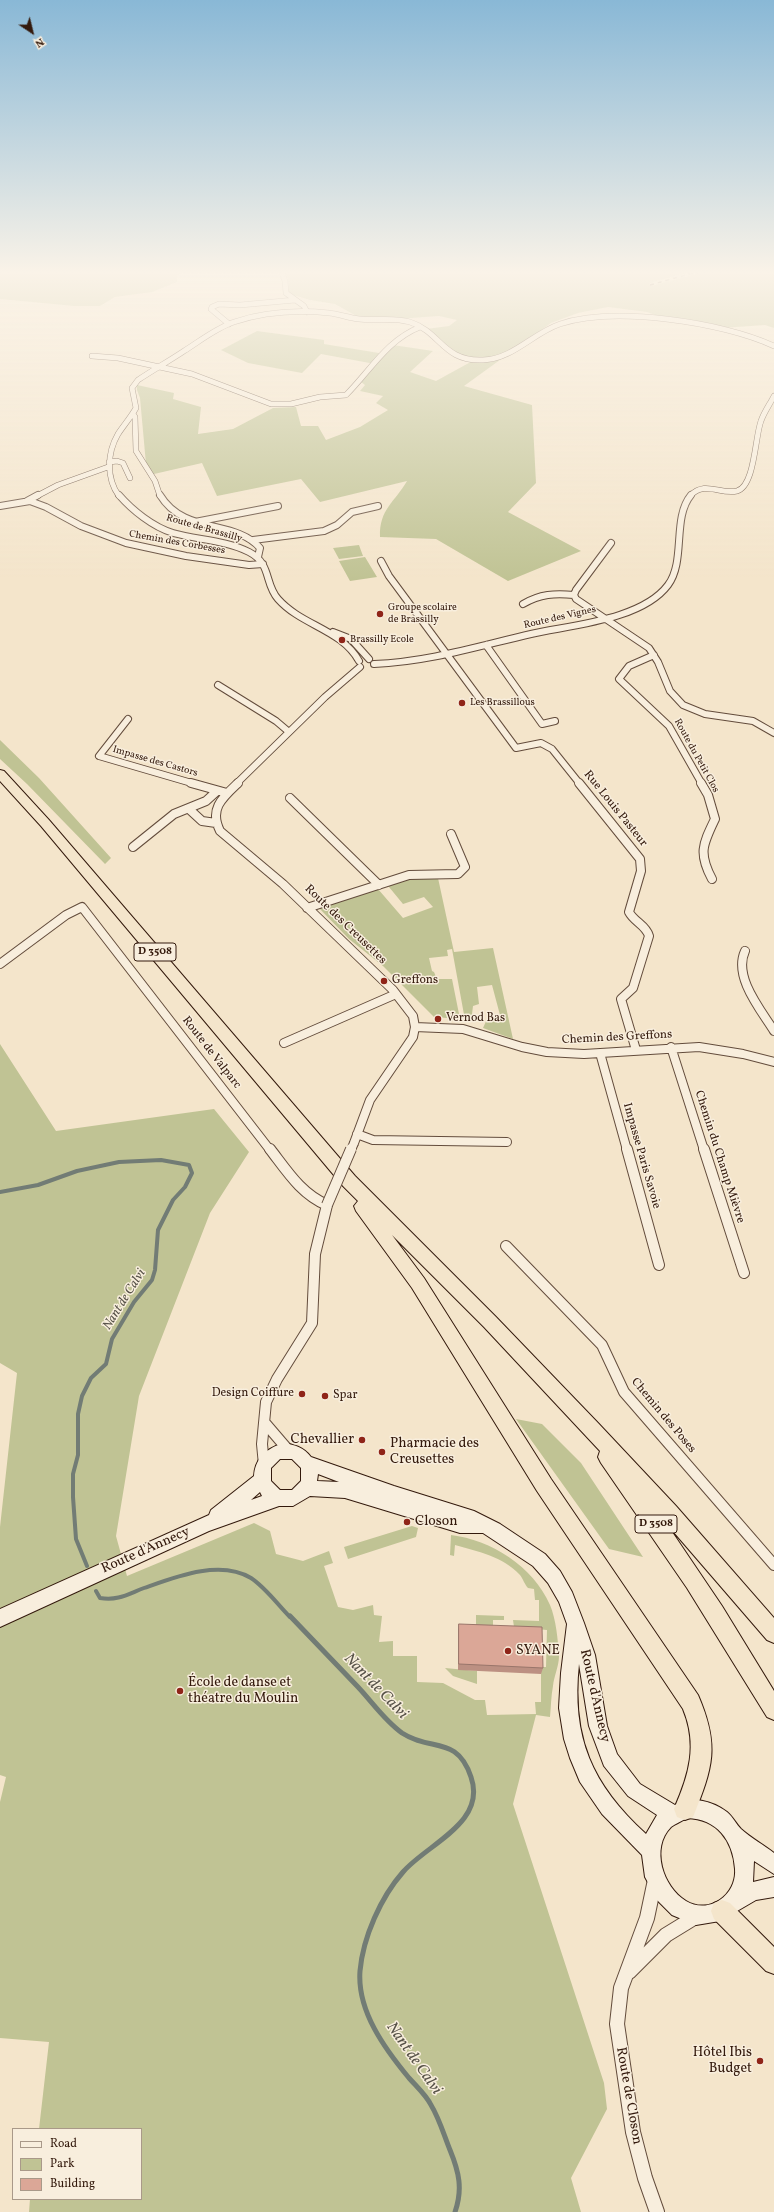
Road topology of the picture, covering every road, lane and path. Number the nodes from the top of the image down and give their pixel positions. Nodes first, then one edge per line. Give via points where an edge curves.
1 (149, 373) edge
2 (187, 373) edge
3 (365, 373) edge
4 (774, 396) edge
5 (133, 414) junction
6 (109, 465) junction
7 (130, 478) dead end
8 (27, 501) junction
9 (0, 506) edge
10 (278, 506) dead end
11 (378, 506) dead end
12 (194, 522) junction
13 (253, 540) junction
14 (612, 543) dead end
15 (258, 558) junction
16 (381, 561) dead end
17 (263, 564) junction
18 (574, 595) junction
19 (523, 604) dead end
20 (604, 618) junction
21 (327, 631) junction
22 (486, 645) junction
23 (445, 654) junction
24 (654, 654) junction
25 (369, 659) junction
26 (360, 664) junction
27 (374, 664) junction
28 (218, 685) dead end
29 (128, 719) dead end
30 (555, 721) dead end
31 (290, 732) junction
32 (774, 733) edge
33 (0, 774) edge
34 (217, 791) junction
35 (227, 793) junction
36 (290, 798) dead end
37 (189, 809) junction
38 (216, 823) junction
39 (451, 834) dead end
40 (133, 847) dead end
41 (712, 879) dead end
42 (379, 885) junction
43 (307, 908) junction
44 (745, 951) dead end
45 (0, 964) edge
46 (396, 994) junction
47 (415, 1027) junction
48 (774, 1031) edge
49 (284, 1043) dead end
50 (671, 1047) junction
51 (636, 1050) junction
52 (600, 1053) junction
53 (774, 1062) edge
54 (355, 1139) junction
55 (507, 1142) dead end
56 (324, 1151) junction
57 (327, 1205) junction
58 (506, 1246) dead end
59 (660, 1265) dead end
60 (744, 1273) dead end
61 (518, 1352) junction
62 (264, 1423) junction
63 (288, 1451) junction
64 (308, 1463) junction
65 (263, 1472) junction
66 (306, 1488) junction
67 (279, 1498) junction
68 (206, 1524) junction
69 (484, 1526) junction
70 (774, 1565) edge
71 (0, 1618) edge
72 (575, 1623) junction
73 (774, 1634) edge
74 (774, 1710) edge
75 (678, 1811) junction
76 (736, 1836) junction
77 (650, 1850) junction
78 (774, 1865) edge
79 (655, 1879) junction
80 (774, 1887) edge
81 (729, 1906) junction
82 (697, 1915) junction
83 (774, 1963) edge
84 (624, 1978) junction
85 (657, 2212) edge

1 - 5 street via 133,385 136,406
2 - 3 street via 268,404 295,403 320,397 346,395
4 - 20 street via 761,420 750,475 744,487 737,491 706,488 693,493 686,507 671,582 660,594 644,604
5 - 6 street via 117,435
5 - 12 street via 136,451 155,481 164,502
6 - 7 street via 117,461 123,463
6 - 8 street via 58,485
6 - 15 street, Route de Brassilly via 111,481 120,499 159,527 171,533 238,548
8 - 9 street, Chemin des Corbesses
8 - 17 street, Chemin des Corbesses via 40,504 81,526 126,544 186,556 251,565
10 - 12 street
11 - 13 street via 352,512 337,525 324,531
12 - 13 street
13 - 15 street via 261,550
14 - 18 street
15 - 17 street, Route de Brassilly
16 - 23 street
17 - 21 street, Route de Brassilly via 272,589 279,599
18 - 19 street via 545,594 535,596
18 - 20 street
20 - 22 street, Route des Vignes
20 - 24 street, Route des Vignes via 645,645
21 - 25 street, Route de Brassilly via 347,636
21 - 26 street, Route de Brassilly via 350,646
22 - 23 street, Route des Vignes
22 - 30 street via 542,724
23 - 27 street, Route des Vignes
23 - 51 street, Rue Louis Pasteur via 516,748 541,743 552,749 640,859 641,871 629,912 631,917 646,928 649,936 633,988 620,999
24 - 32 street, Route des Vignes via 667,689 683,705 703,714 759,723
24 - 41 street, Route du Petit Clos via 628,668 619,679 669,726 708,795 715,819 701,856
25 - 26 street
25 - 27 street, Route de Brassilly via 374,661
26 - 27 street via 368,668
26 - 31 street
28 - 31 street
29 - 34 street, Impasse des Castors via 99,756
31 - 35 street
33 - 56 highway, D 3508 via 45,823
34 - 35 street, Impasse des Castors
34 - 37 street
35 - 38 street via 218,804 214,816
36 - 42 street
37 - 38 street via 202,821
37 - 40 street via 174,814
38 - 43 street, Route des Creusettes via 225,836
39 - 42 street via 465,867 461,872 455,875 409,875
42 - 43 street
43 - 46 street, Route des Creusettes
44 - 48 street via 741,957 742,974
45 - 57 street, Route de Valparc via 66,915 82,907 298,1186 313,1199
46 - 47 street, Route des Creusettes via 413,1016
46 - 49 street
47 - 52 street, Chemin des Greffons via 463,1029 547,1052
47 - 54 street via 409,1044 370,1100
50 - 51 street, Chemin des Greffons
50 - 53 street, Chemin des Greffons via 713,1048
50 - 60 street, Chemin du Champ Mièvre
51 - 52 street, Chemin des Greffons
52 - 59 street, Impasse Paris Savoie
54 - 55 street
54 - 57 street, bridge
56 - 61 highway, D 3508 via 390,1224
56 - 75 highway via 418,1283 544,1486 691,1702 698,1719 703,1747 700,1771
57 - 62 street via 315,1254 312,1322 270,1392 264,1408
58 - 70 street, Chemin des Poses via 602,1345 624,1392
61 - 73 highway via 669,1512
61 - 74 highway, D 3508 via 588,1434 659,1529 723,1625
62 - 63 street
62 - 65 street
63 - 64 main road via 300,1454
63 - 65 main road via 270,1458
64 - 66 main road via 311,1475
64 - 69 main road, Route d'Annecy via 468,1517
65 - 67 main road via 265,1488
65 - 68 main road, Route d'Annecy via 241,1499
66 - 67 main road via 299,1495
66 - 69 main road, Route d'Annecy via 345,1490 460,1525
67 - 68 main road, Route d'Annecy
68 - 71 main road, Route d'Annecy
69 - 72 main road, Route d'Annecy via 539,1560 566,1598
72 - 75 main road, Route d'Annecy via 586,1655 598,1726 610,1760 634,1790
72 - 77 main road, Route d'Annecy via 568,1711 577,1753 606,1807
75 - 76 main road via 699,1809 713,1814
75 - 77 main road via 661,1822
76 - 78 main road
76 - 81 main road via 745,1863 741,1890
77 - 79 main road
79 - 82 main road via 672,1903 684,1911
79 - 84 street, Route de Closon via 647,1918
80 - 81 main road via 754,1891
81 - 82 main road via 710,1915
81 - 83 highway
82 - 84 street via 666,1935
84 - 85 street, Route de Closon via 618,2009 618,2041 633,2132

